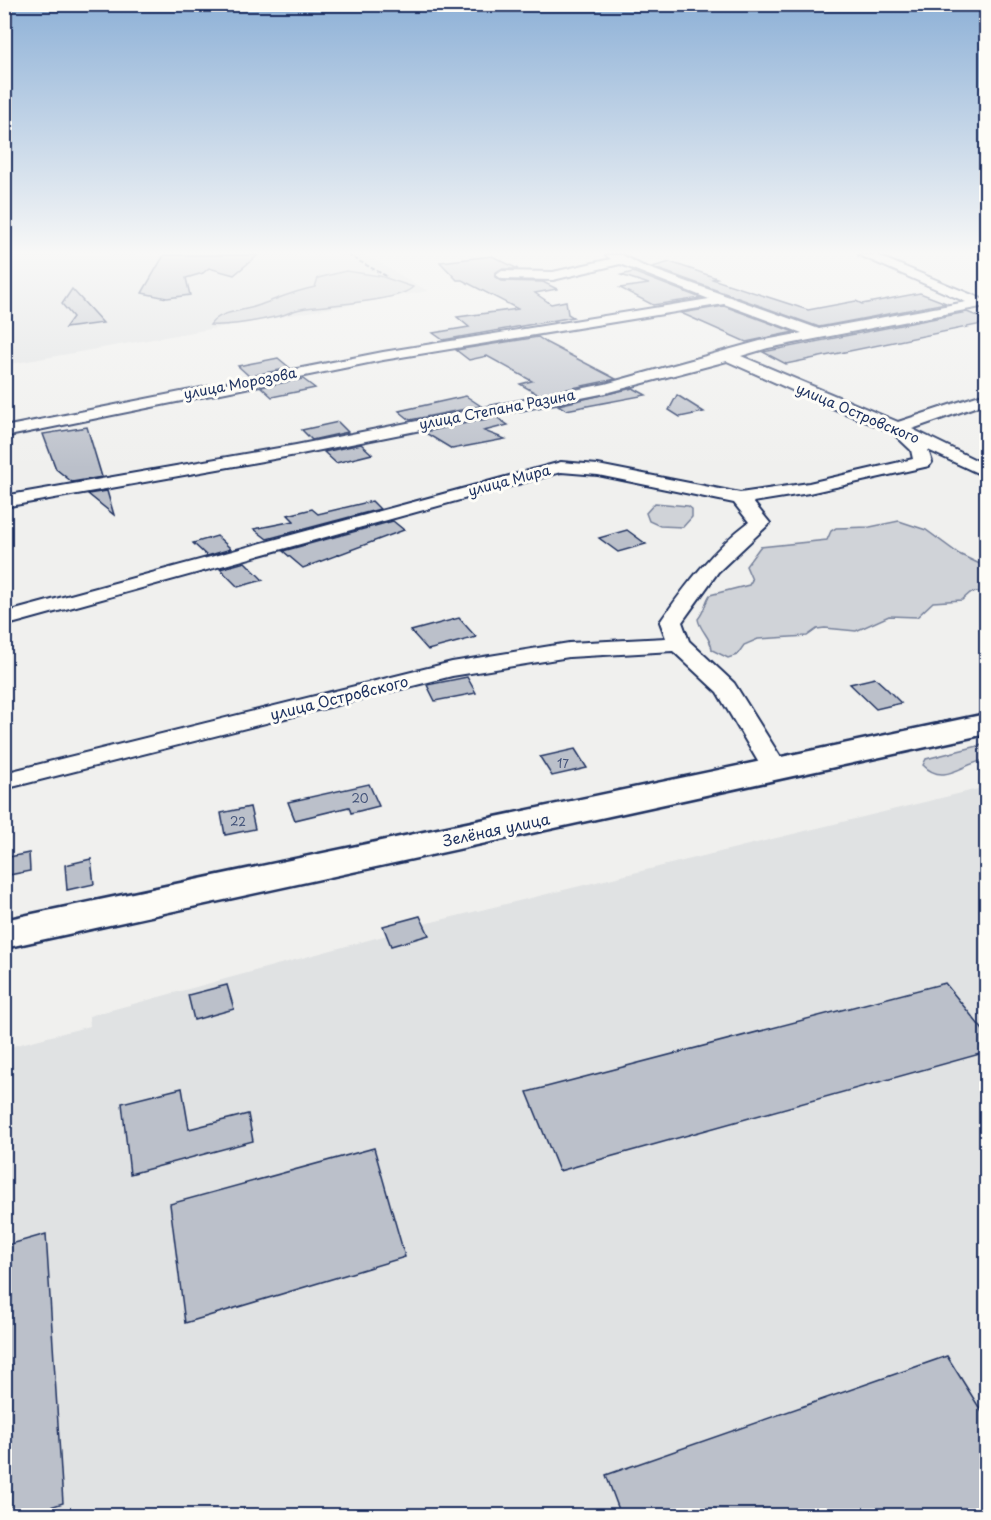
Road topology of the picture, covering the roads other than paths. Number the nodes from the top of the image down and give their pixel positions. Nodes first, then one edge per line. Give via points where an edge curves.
1 (567, 326) edge
2 (798, 326) edge
3 (856, 326) edge
4 (817, 333) junction
5 (728, 356) junction
6 (987, 398) edge
7 (898, 428) junction
8 (4, 432) edge
9 (961, 459) junction
10 (924, 462) junction
11 (987, 472) edge
12 (809, 488) junction
13 (740, 499) junction
14 (4, 502) edge
15 (760, 522) junction
16 (4, 620) edge
17 (679, 644) junction
18 (987, 724) edge
19 (775, 769) junction
20 (4, 781) edge
21 (4, 934) edge

1 - 8 street, улица Морозова via 383,356
2 - 4 street
3 - 4 street, улица Степана Разина
4 - 5 street, улица Степана Разина
5 - 7 street, улица Островского
5 - 14 street, улица Степана Разина via 606,387 342,441
6 - 7 street
7 - 9 street, улица Островского
7 - 10 street via 919,448
9 - 10 street, улица Мира via 939,457
9 - 11 street, улица Островского
10 - 12 street, улица Мира
12 - 13 street, улица Мира
12 - 15 street
13 - 15 street
13 - 16 street, улица Мира via 598,470 561,467
15 - 17 street via 732,543 699,580 671,622
17 - 19 street via 726,688
17 - 20 street, улица Островского via 568,650 452,669
18 - 19 street, Зелёная улица
19 - 21 street, Зелёная улица

